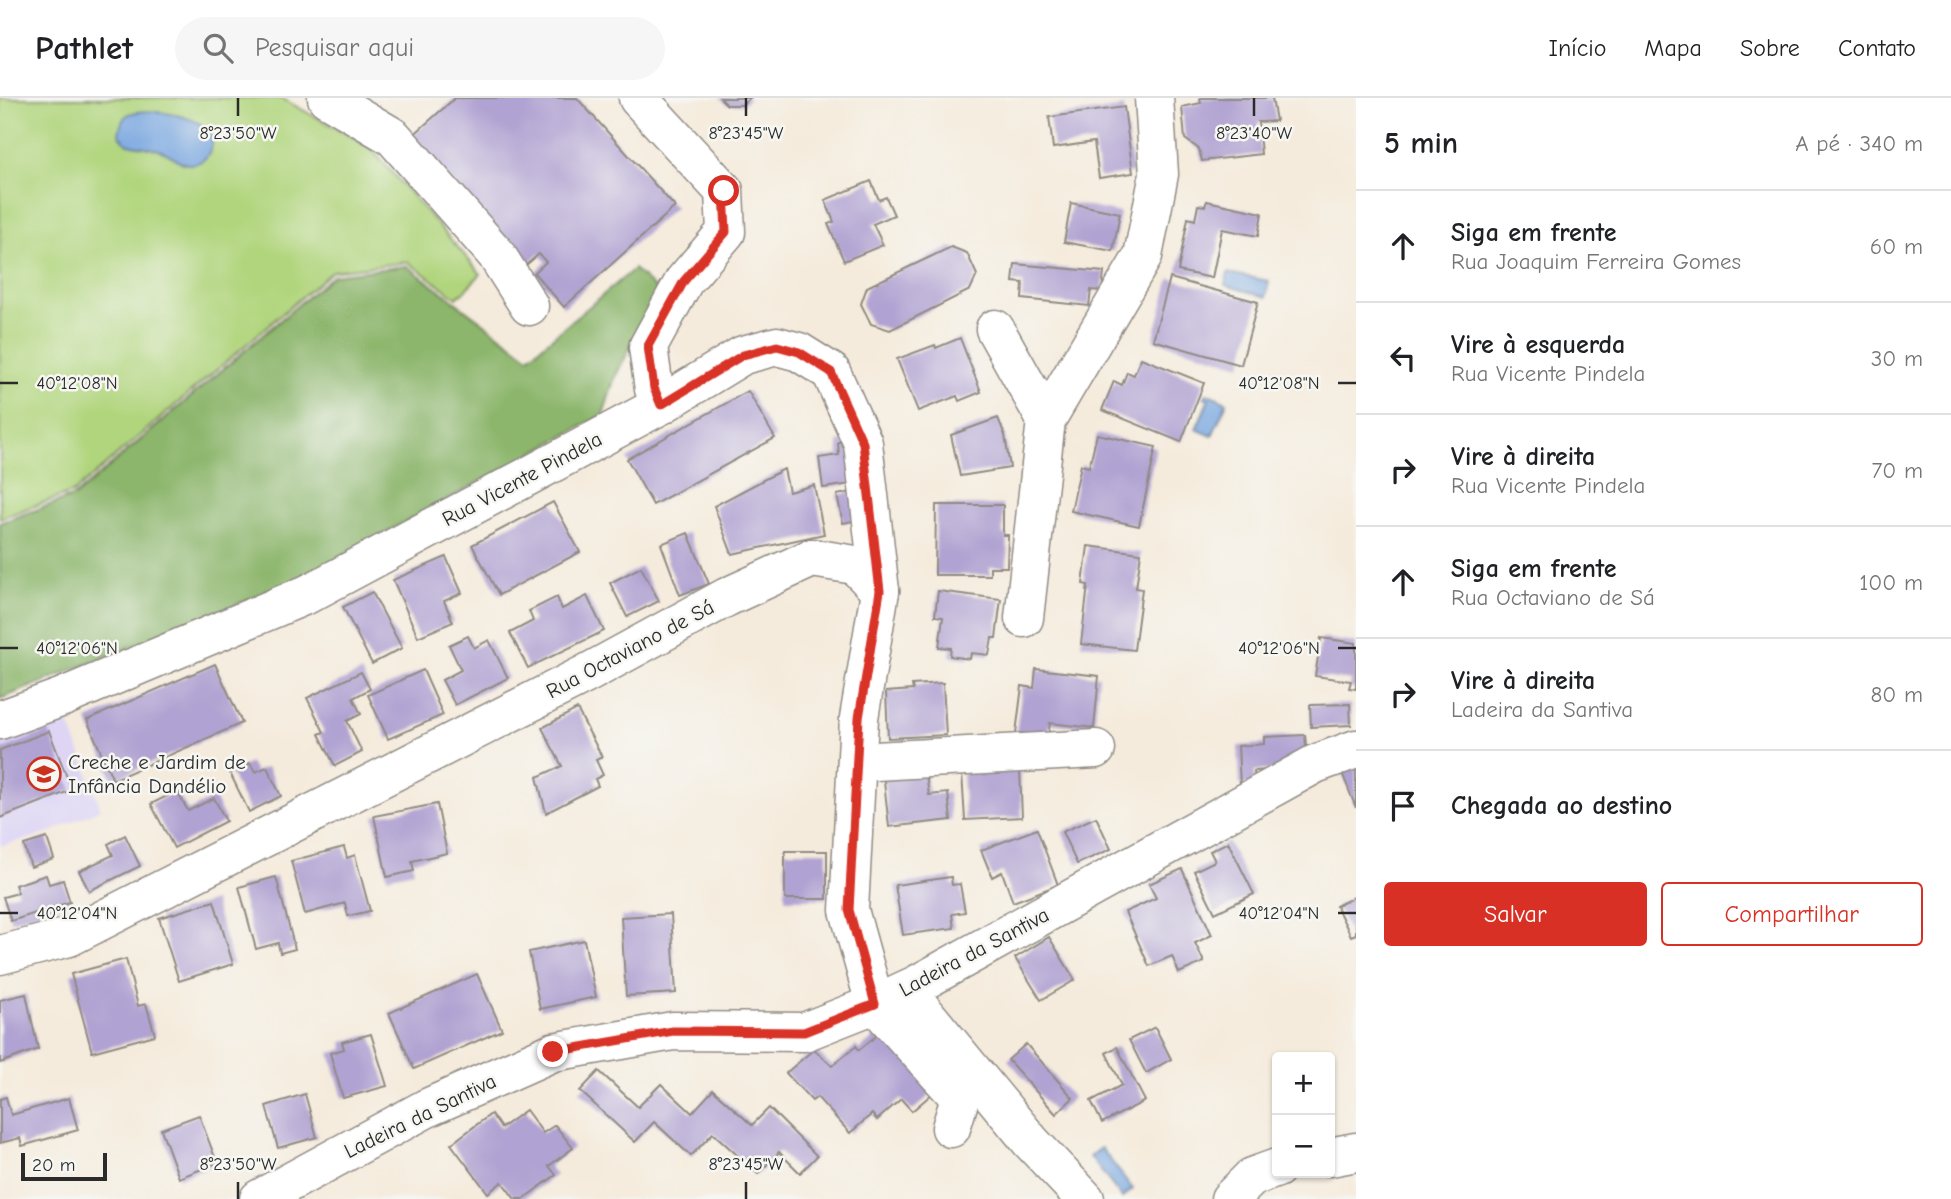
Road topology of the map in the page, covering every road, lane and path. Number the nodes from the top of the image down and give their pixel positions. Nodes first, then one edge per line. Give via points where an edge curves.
1 (327, 98) edge
2 (638, 98) edge
3 (1154, 98) edge
4 (529, 306) dead end
5 (995, 329) dead end
6 (661, 405) junction
7 (1046, 420) junction
8 (880, 591) junction
9 (1024, 618) dead end
10 (0, 720) edge
11 (1096, 749) dead end
12 (1356, 749) edge
13 (857, 762) junction
14 (0, 955) edge
15 (891, 997) junction
16 (951, 1128) dead end
17 (1356, 1152) edge
18 (1335, 1156) edge
19 (1272, 1170) edge
20 (259, 1199) edge
21 (1084, 1199) edge
22 (1230, 1199) edge

1 - 4 street via 393,137 496,254
2 - 6 street via 724,191 726,232 684,281 648,346
3 - 7 street via 1159,174 1143,256
5 - 7 street
6 - 8 street, Rua Vicente Pindela via 743,355 777,346 799,352 831,372 863,443
6 - 10 street, Rua Vicente Pindela via 308,594
7 - 9 street
8 - 13 street via 859,718
8 - 14 street, Rua Octaviano de Sá via 855,565 812,558 727,597 586,674 69,937
11 - 13 street
12 - 15 street, Ladeira da Santiva via 1315,764
13 - 15 street via 849,910
15 - 16 street via 960,1098
15 - 20 street, Ladeira da Santiva via 804,1032 673,1031 553,1052 428,1108
15 - 21 street
17 - 18 street
19 - 22 street via 1252,1177

